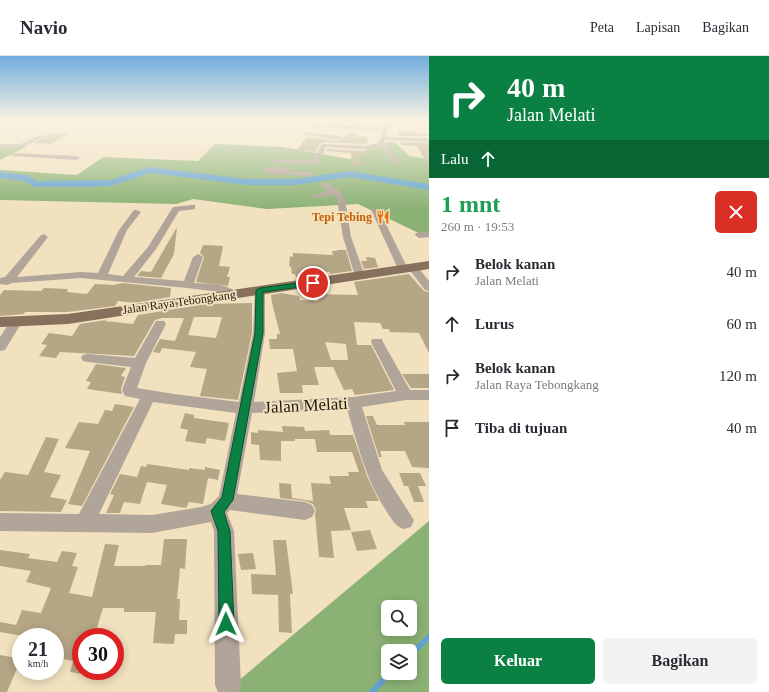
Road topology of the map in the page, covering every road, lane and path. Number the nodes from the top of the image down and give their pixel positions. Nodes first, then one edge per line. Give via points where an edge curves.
1 (21, 150) edge
2 (322, 150) edge
3 (386, 150) edge
4 (77, 158) dead end
5 (397, 162) dead end
6 (293, 169) junction
7 (310, 170) dead end
8 (279, 178) dead end
9 (324, 185) dead end
10 (336, 192) junction
11 (313, 196) dead end
12 (192, 207) dead end
13 (375, 210) dead end
14 (137, 212) dead end
15 (429, 234) edge
16 (419, 235) dead end
17 (44, 237) dead end
18 (198, 257) dead end
19 (429, 265) edge
20 (408, 268) junction
21 (360, 276) junction
22 (102, 277) junction
23 (127, 278) junction
24 (3, 281) edge
25 (188, 285) junction
26 (429, 288) edge
27 (260, 290) junction
28 (232, 294) junction
29 (0, 322) edge
30 (16, 322) junction
31 (160, 324) dead end
32 (377, 342) dead end
33 (0, 347) edge
34 (88, 358) dead end
35 (139, 363) junction
36 (406, 395) junction
37 (429, 395) edge
38 (149, 396) junction
39 (353, 403) junction
40 (245, 408) junction
41 (222, 505) junction
42 (305, 512) dead end
43 (404, 520) dead end
44 (0, 522) edge
45 (84, 524) junction
46 (228, 686) dead end

1 - 4 street via 14,155
2 - 6 street via 316,162 276,161 277,165
3 - 5 street
6 - 7 street
6 - 8 street via 294,177
9 - 10 street
10 - 11 street
10 - 21 street via 341,199 347,237
12 - 23 street via 176,209 150,251
13 - 20 street via 394,253
14 - 22 street via 123,230
15 - 16 street
17 - 24 street
18 - 25 street
19 - 20 main road, Jalan Raya Tebongkang
20 - 21 main road, Jalan Raya Tebongkang
20 - 26 street
21 - 27 main road, Jalan Raya Tebongkang
22 - 23 street
22 - 24 street via 71,275
23 - 25 street
25 - 28 street via 222,289
27 - 28 main road, Jalan Raya Tebongkang
27 - 40 street via 259,333
28 - 30 main road, Jalan Raya Tebongkang via 68,319
29 - 30 main road, Jalan Raya Tebongkang
30 - 33 street
31 - 35 street
32 - 36 street
34 - 35 street
35 - 38 street via 129,390
36 - 37 street, Jalan Melati
36 - 39 street, Jalan Melati
38 - 40 street
38 - 45 street
39 - 40 street, Jalan Melati
39 - 43 street via 374,472
40 - 41 street, Jalan Melati
41 - 42 street via 237,503
41 - 45 street via 201,516 152,524
41 - 46 street
44 - 45 street

